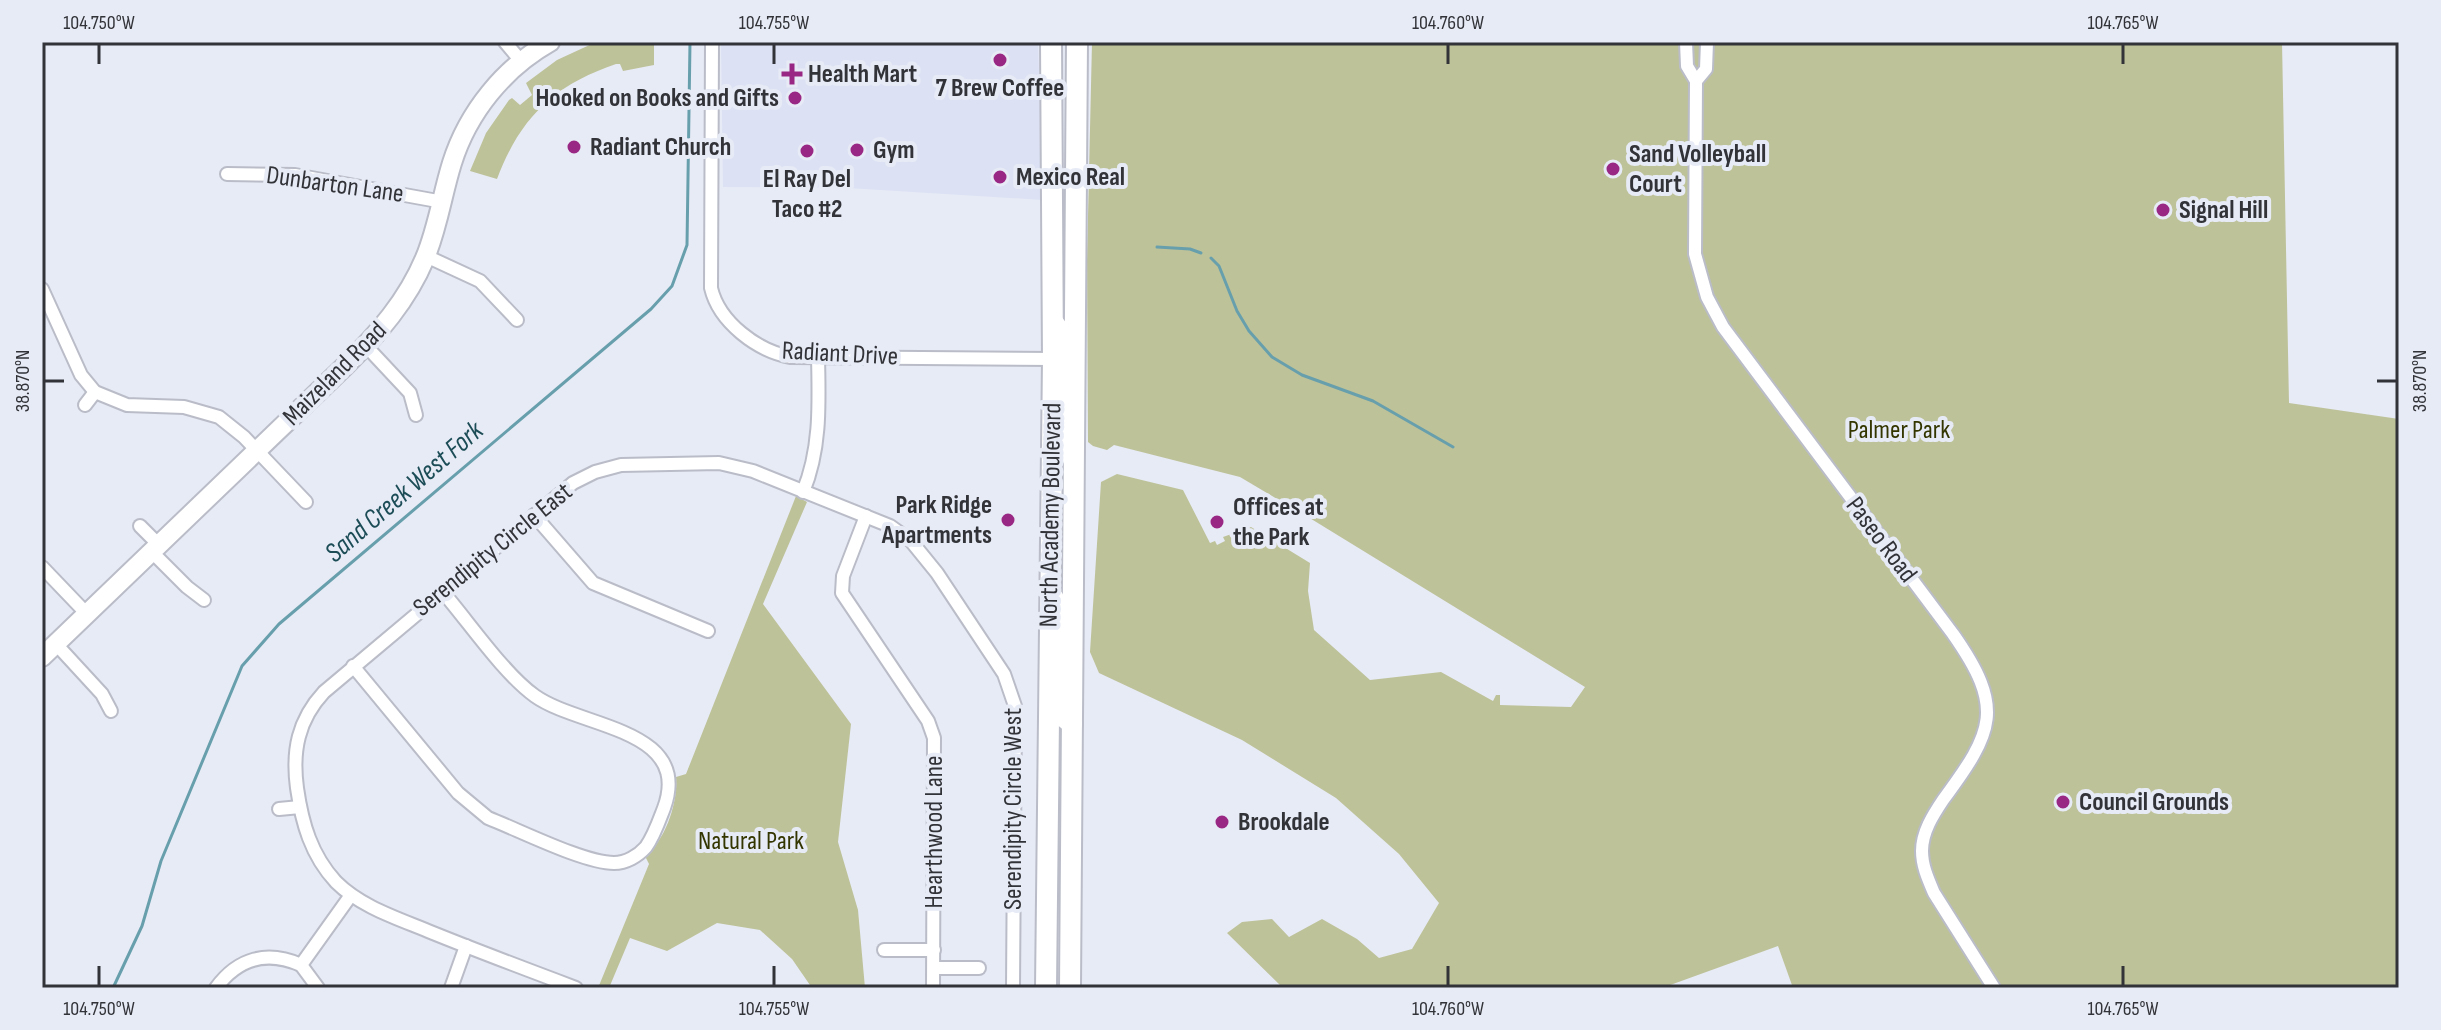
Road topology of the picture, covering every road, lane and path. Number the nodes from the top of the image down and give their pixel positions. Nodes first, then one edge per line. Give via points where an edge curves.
1 (505, 42) edge
2 (550, 42) edge
3 (712, 42) edge
4 (1051, 42) edge
5 (1077, 42) edge
6 (1686, 42) edge
7 (1707, 42) edge
8 (521, 61) junction
9 (1696, 81) junction
10 (227, 174) dead end
11 (443, 202) junction
12 (426, 256) junction
13 (42, 289) edge
14 (517, 320) dead end
15 (1053, 322) junction
16 (366, 346) junction
17 (818, 357) junction
18 (1053, 359) junction
19 (95, 392) junction
20 (85, 405) dead end
21 (416, 415) dead end
22 (258, 451) junction
23 (1073, 457) junction
24 (803, 492) junction
25 (306, 502) dead end
26 (534, 515) junction
27 (866, 516) junction
28 (140, 526) dead end
29 (155, 549) junction
30 (42, 567) edge
31 (442, 591) junction
32 (1050, 592) junction
33 (204, 600) dead end
34 (87, 614) junction
35 (708, 631) dead end
36 (49, 650) edge
37 (353, 666) junction
38 (111, 711) dead end
39 (1072, 724) junction
40 (300, 807) junction
41 (279, 809) dead end
42 (351, 895) junction
43 (466, 946) junction
44 (884, 950) dead end
45 (934, 950) junction
46 (301, 965) junction
47 (934, 968) junction
48 (979, 968) dead end
49 (216, 988) edge
50 (318, 988) edge
51 (451, 988) edge
52 (576, 988) edge
53 (933, 988) edge
54 (1013, 988) edge
55 (1046, 988) edge
56 (1070, 988) edge
57 (1994, 988) edge

1 - 8 street
2 - 8 main road, Maizeland Road
3 - 17 street, Radiant Drive via 713,296 729,322 771,351
4 - 15 main road, North Academy Boulevard
5 - 23 main road, North Academy Boulevard
6 - 9 street, Paseo Road via 1687,66
7 - 9 street, Paseo Road via 1707,64
8 - 11 main road, Maizeland Road via 493,88 469,123
9 - 57 street, Paseo Road via 1694,243 1707,297 1723,327 1961,645 1982,683 1986,720 1981,745 1937,810 1922,853 1934,893
10 - 11 street, Dunbarton Lane via 295,175
11 - 12 main road, Maizeland Road
12 - 14 street via 480,281
12 - 16 main road, Maizeland Road via 400,305
13 - 19 street via 81,375
15 - 18 main road, North Academy Boulevard
15 - 23 main road via 1063,348 1063,441
16 - 21 street via 410,393
16 - 22 main road, Maizeland Road
17 - 18 street, Radiant Drive
17 - 24 street via 817,444
18 - 32 main road, North Academy Boulevard
19 - 20 street
19 - 22 street via 127,405 184,407 211,414
22 - 25 street
22 - 29 main road, Maizeland Road
23 - 39 main road, North Academy Boulevard
24 - 26 street, Serendipity Circle East via 736,466 632,464 584,477
24 - 27 street, Serendipity Circle West
26 - 31 street, Serendipity Circle East
26 - 35 street via 593,583
27 - 45 street, Hearthwood Lane via 843,576 842,593 932,730
27 - 54 street, Serendipity Circle West via 902,533 928,560 1013,695
28 - 29 street
29 - 33 street
29 - 34 main road, Maizeland Road
30 - 34 street
31 - 37 street, Serendipity Circle East
31 - 37 street via 531,693 643,742 661,756 669,787 643,850 614,863 592,860 488,818 458,793
32 - 39 main road via 1060,609 1059,713
32 - 55 main road, North Academy Boulevard
34 - 36 main road, Maizeland Road
36 - 38 street via 102,694
37 - 40 street, Serendipity Circle East via 315,701 298,737
39 - 56 main road, North Academy Boulevard
40 - 41 street
40 - 42 street, Serendipity Circle East via 318,858
42 - 43 street, Serendipity Circle East
42 - 46 street
43 - 51 street
43 - 52 street, Serendipity Circle East
44 - 45 street
45 - 47 street, Hearthwood Lane
46 - 49 street via 258,957 238,966
46 - 50 street
47 - 48 street
47 - 53 street, Hearthwood Lane

